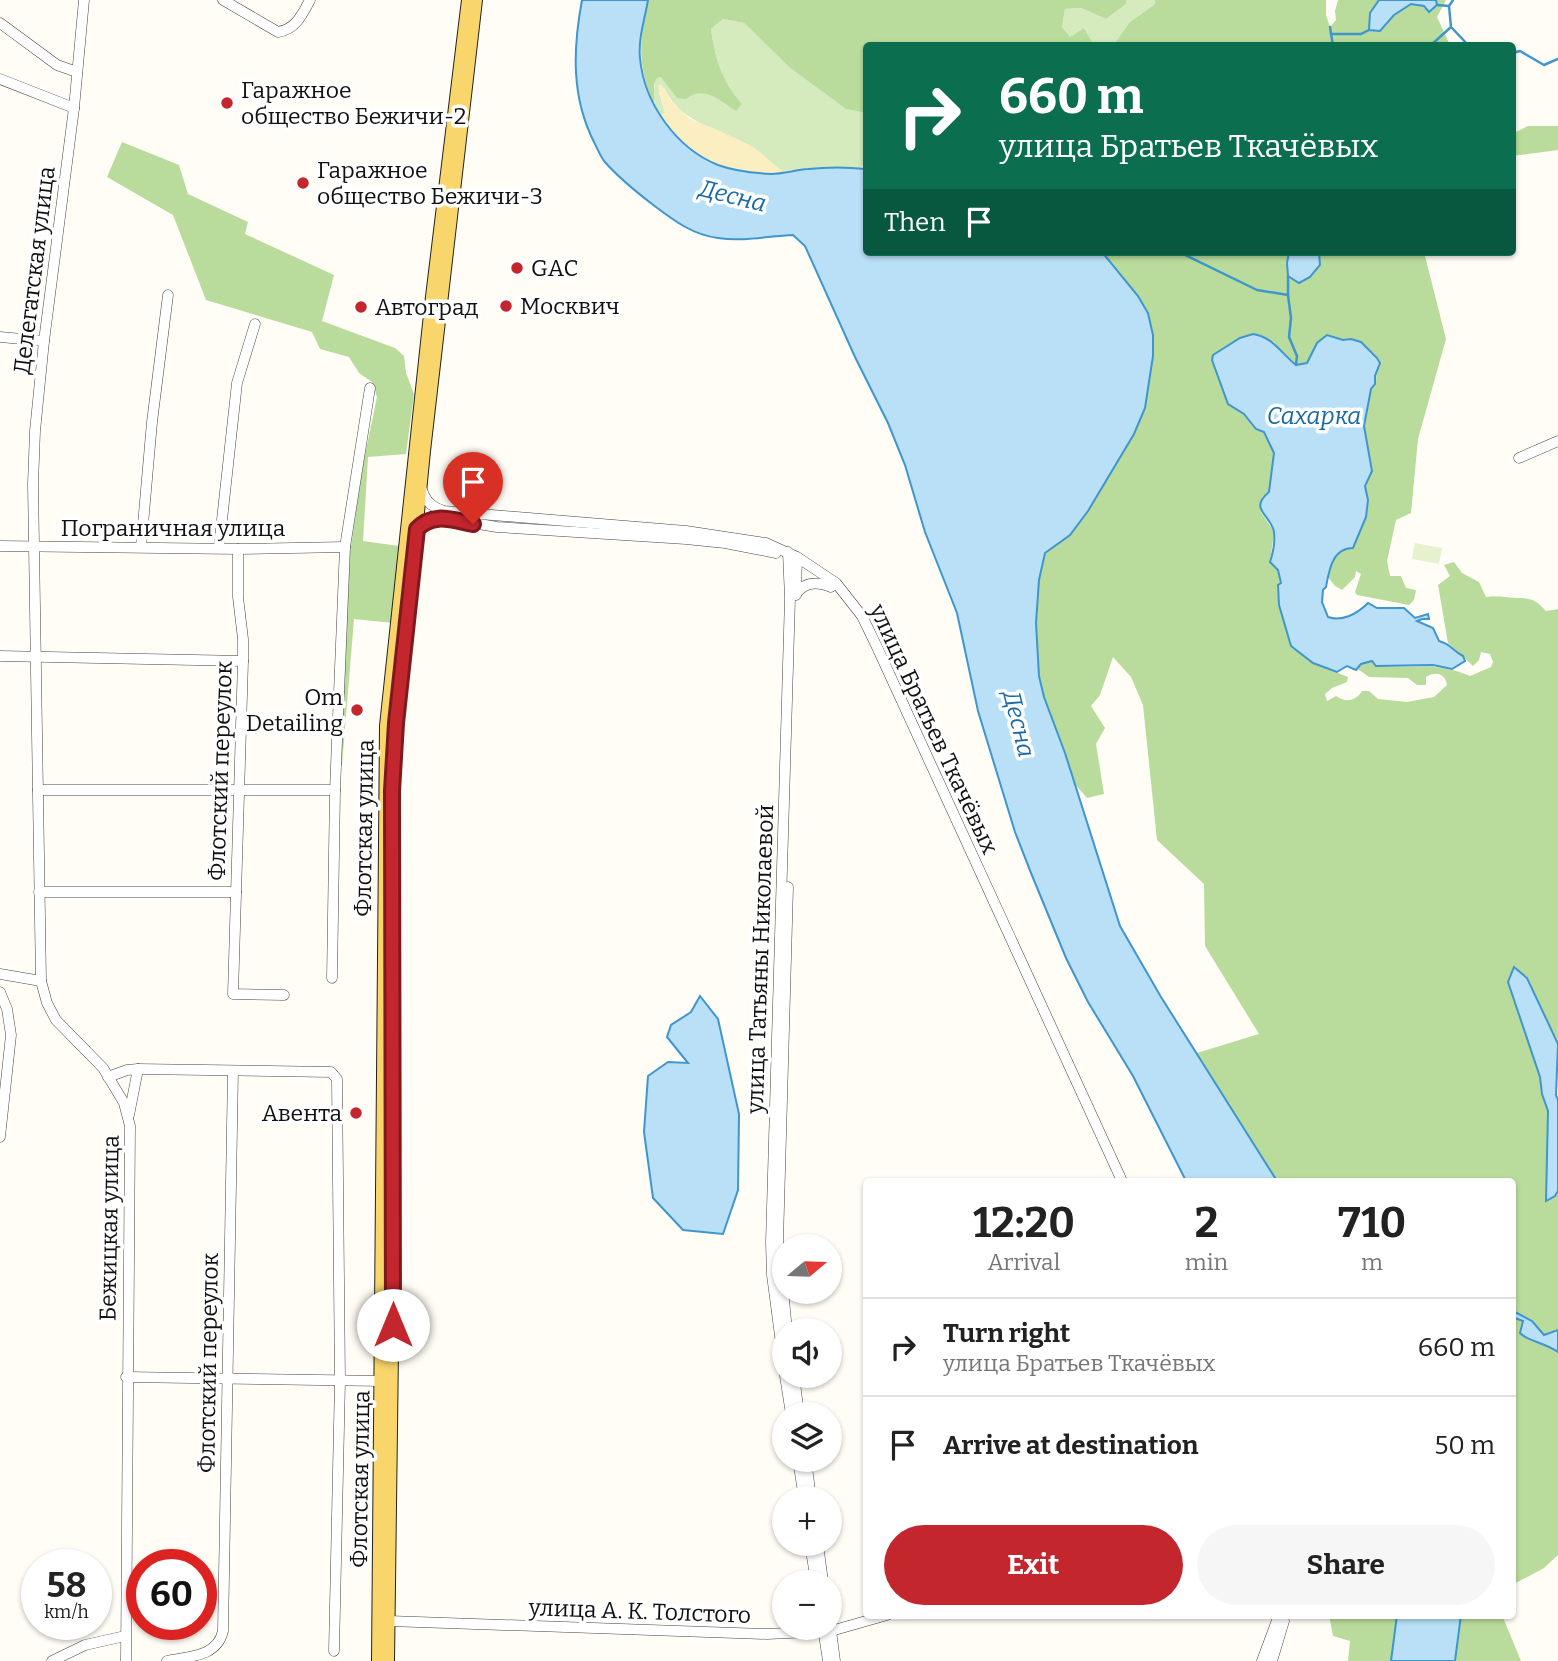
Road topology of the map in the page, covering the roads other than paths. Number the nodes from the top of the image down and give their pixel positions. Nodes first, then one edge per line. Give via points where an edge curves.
1 (84, 0) edge
2 (223, 0) edge
3 (310, 0) edge
4 (468, 0) edge
5 (476, 0) edge
6 (0, 23) edge
7 (77, 72) junction
8 (0, 79) edge
9 (74, 108) junction
10 (169, 295) dead end
11 (255, 324) dead end
12 (0, 337) edge
13 (44, 341) junction
14 (370, 388) dead end
15 (1558, 442) edge
16 (1519, 458) dead end
17 (421, 486) junction
18 (417, 529) junction
19 (0, 546) edge
20 (34, 546) junction
21 (141, 547) junction
22 (219, 547) junction
23 (345, 547) junction
24 (238, 549) junction
25 (790, 557) junction
26 (831, 587) junction
27 (793, 594) junction
28 (0, 656) edge
29 (37, 656) junction
30 (243, 660) junction
31 (38, 790) junction
32 (335, 790) junction
33 (240, 791) junction
34 (39, 892) junction
35 (236, 892) junction
36 (0, 974) edge
37 (332, 978) dead end
38 (41, 981) junction
39 (0, 992) edge
40 (284, 995) dead end
41 (138, 1069) junction
42 (233, 1072) junction
43 (108, 1077) junction
44 (129, 1119) junction
45 (0, 1137) edge
46 (1114, 1178) edge
47 (1121, 1178) edge
48 (778, 1318) edge
49 (786, 1318) edge
50 (127, 1377) junction
51 (226, 1378) junction
52 (340, 1381) junction
53 (382, 1381) junction
54 (869, 1619) edge
55 (1278, 1619) edge
56 (1284, 1619) edge
57 (389, 1621) junction
58 (842, 1625) edge
59 (772, 1631) edge
60 (125, 1636) junction
61 (827, 1640) edge
62 (830, 1640) edge
63 (334, 1651) dead end
64 (52, 1661) edge
65 (126, 1661) edge
66 (167, 1661) edge
67 (379, 1661) edge
68 (388, 1661) edge
69 (828, 1661) edge
70 (835, 1661) edge
71 (1262, 1661) edge
72 (1272, 1661) edge

1 - 7 street, Делегатская улица
2 - 3 street via 278,32 295,25
4 - 53 main road, Флотская улица via 386,726
5 - 17 main road, Флотская улица
6 - 7 street via 57,65
7 - 9 street, Делегатская улица
8 - 9 street
9 - 13 street, Делегатская улица
10 - 21 street
11 - 22 street via 236,383
12 - 13 street
13 - 20 street, Делегатская улица via 35,431
14 - 23 street, Флотская улица
15 - 16 street
17 - 18 main road, Флотская улица
17 - 25 street, улица Братьев Ткачёвых via 425,499 444,511 725,536 766,543
18 - 25 street, улица Братьев Ткачёвых via 432,518 443,518 497,527 699,540
18 - 57 main road, Флотская улица via 392,791
19 - 20 street, Пограничная улица
20 - 21 street, Пограничная улица
20 - 29 street, Бежицкая улица
21 - 22 street, Пограничная улица
22 - 24 street, Пограничная улица
23 - 24 street, Пограничная улица
23 - 32 street, Флотская улица
24 - 30 street, Флотский переулок
25 - 26 street, улица Братьев Ткачёвых
25 - 27 street, улица Татьяны Николаевой
25 - 27 street via 787,571
25 - 47 street, улица Братьев Ткачёвых via 836,583 862,616
26 - 27 street via 813,583
26 - 46 street, улица Братьев Ткачёвых via 858,619 872,648
27 - 48 street, улица Татьяны Николаевой via 771,1242
27 - 49 street, улица Татьяны Николаевой via 778,1241
28 - 29 street
29 - 30 street
29 - 31 street, Бежицкая улица
30 - 33 street, Флотский переулок
31 - 33 street
31 - 34 street, Бежицкая улица
32 - 33 street
32 - 37 street, Флотская улица
33 - 35 street, Флотский переулок
34 - 35 street
34 - 38 street, Бежицкая улица
35 - 40 street, Флотский переулок via 233,994
36 - 38 street
38 - 43 street, Бежицкая улица via 56,1020
39 - 45 street via 8,1009 10,1034
41 - 42 street
41 - 43 street
41 - 44 street
42 - 51 street, Флотский переулок
42 - 52 street, Флотская улица via 331,1072 337,1079
43 - 44 street, Бежицкая улица
44 - 50 street, Бежицкая улица
50 - 51 street
50 - 60 street, Бежицкая улица
51 - 52 street
51 - 66 street, Флотский переулок via 223,1631 211,1651
52 - 53 street
52 - 63 street, Флотская улица
53 - 67 main road, Флотская улица
54 - 58 street, улица А. К. Толстого
55 - 71 street
56 - 72 street
57 - 59 street, улица А. К. Толстого
57 - 68 main road, Флотская улица
60 - 64 street via 85,1645
60 - 65 street, Бежицкая улица
61 - 69 street
62 - 70 street

